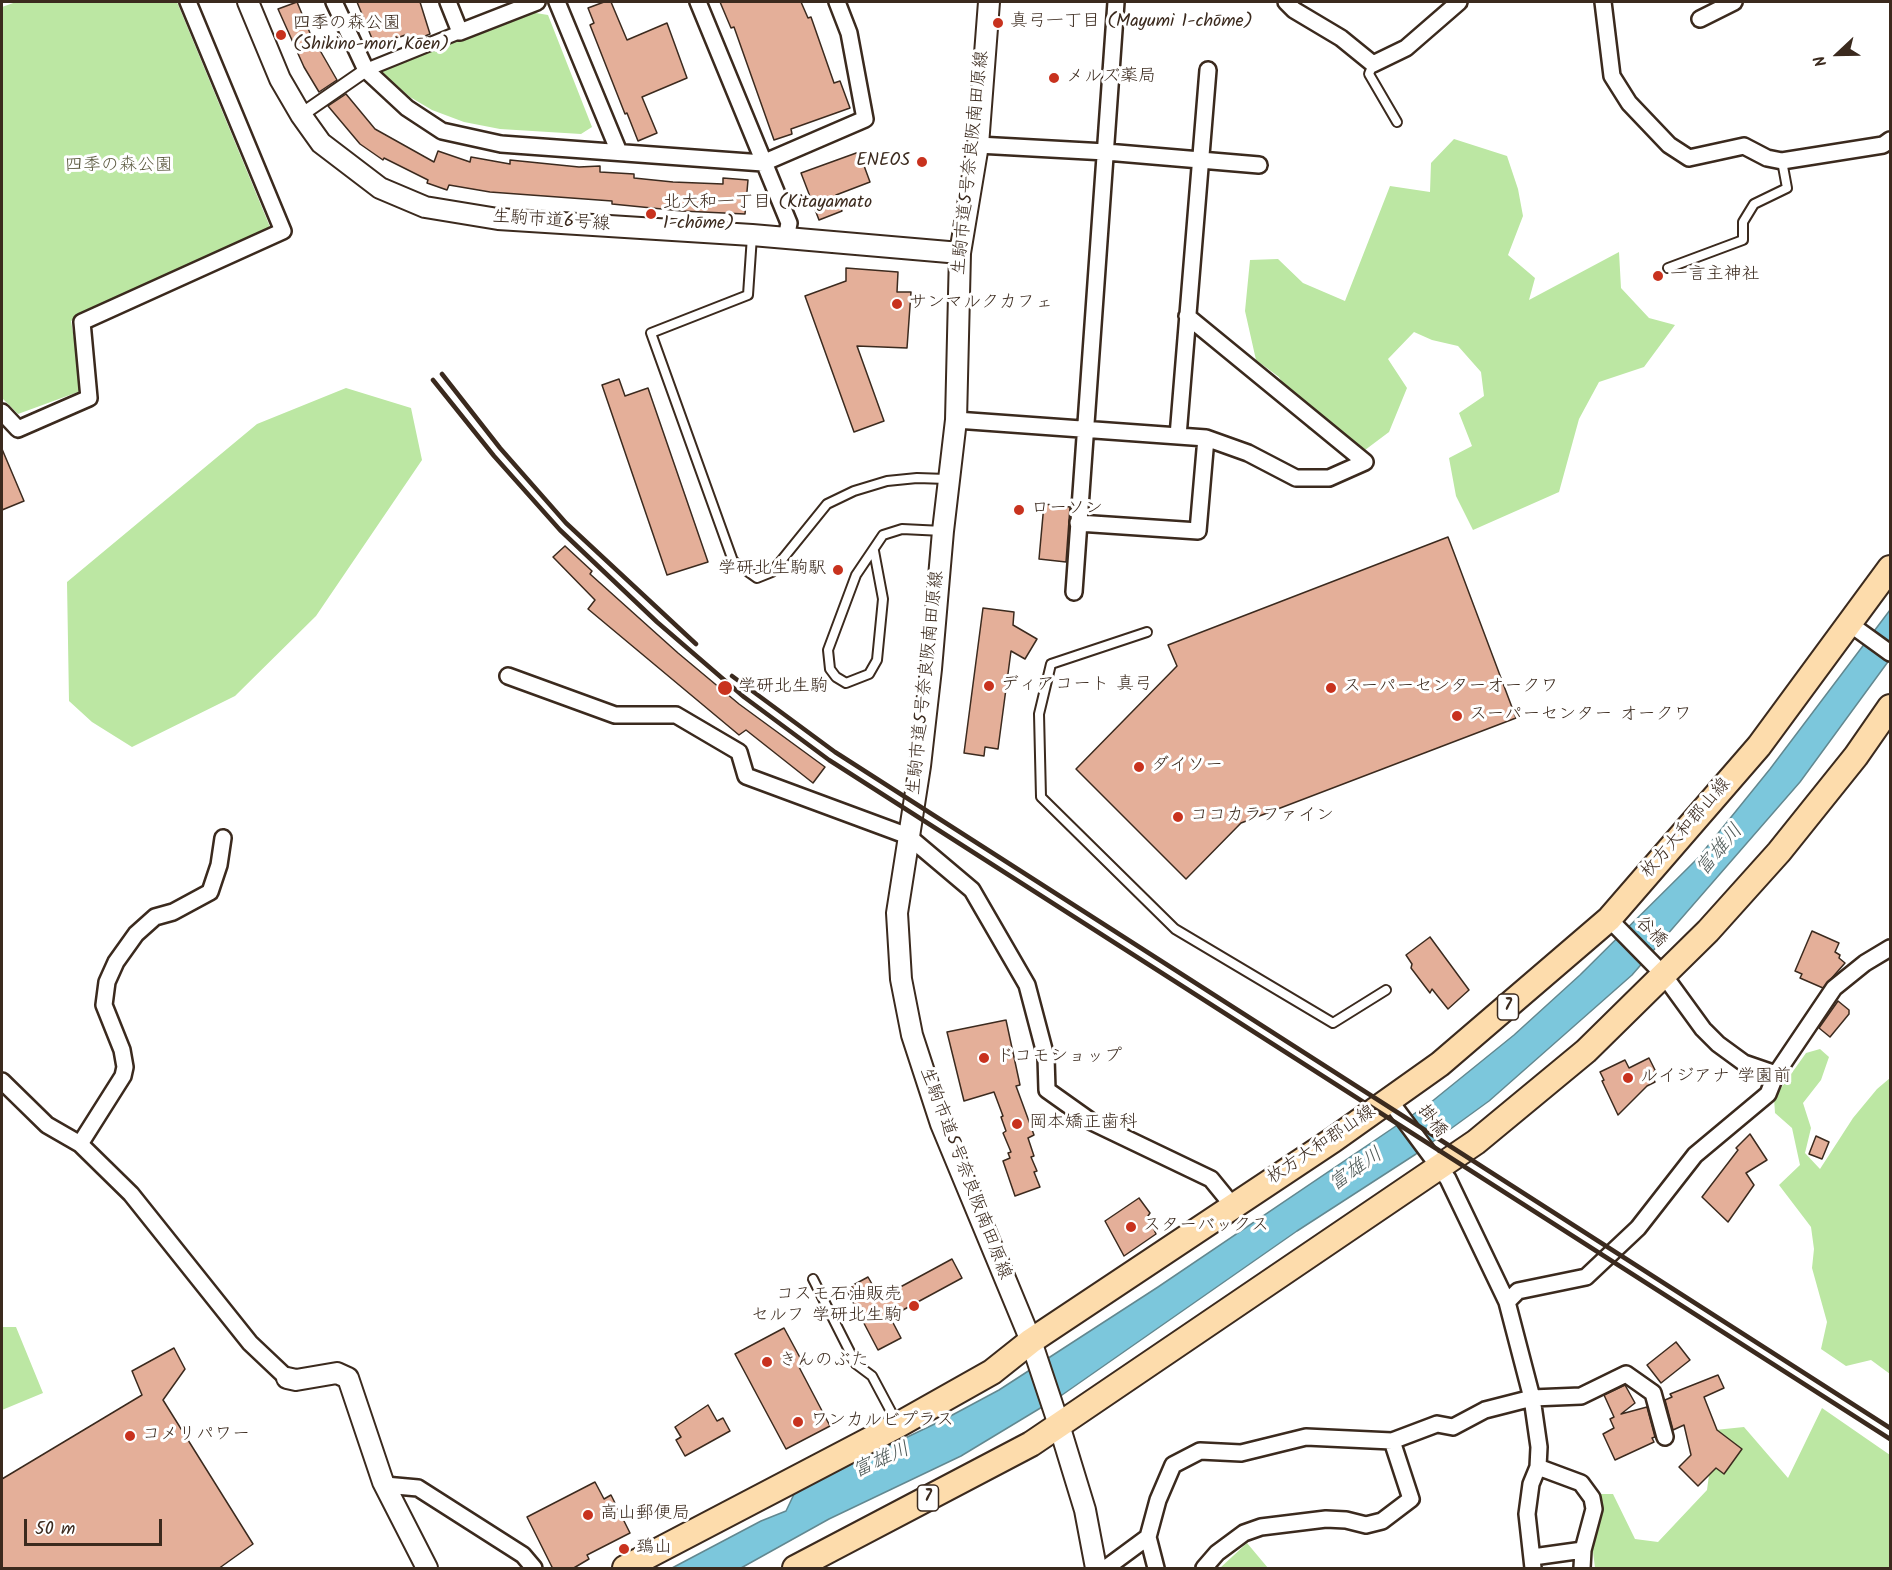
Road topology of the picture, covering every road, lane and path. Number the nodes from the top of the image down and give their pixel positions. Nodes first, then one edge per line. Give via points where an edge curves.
1 (188, 2) edge
2 (248, 2) edge
3 (334, 2) edge
4 (448, 2) edge
5 (537, 2) edge
6 (557, 2) edge
7 (698, 2) edge
8 (837, 2) edge
9 (989, 2) edge
10 (1116, 2) edge
11 (1286, 2) edge
12 (1459, 2) edge
13 (1603, 2) edge
14 (1734, 2) edge
15 (1700, 19) dead end
16 (460, 32) junction
17 (1373, 64) junction
18 (366, 70) junction
19 (1208, 70) dead end
20 (301, 116) junction
21 (1397, 122) dead end
22 (1890, 140) edge
23 (978, 145) junction
24 (619, 152) junction
25 (1106, 152) junction
26 (1199, 160) junction
27 (1782, 161) junction
28 (763, 163) junction
29 (1259, 165) dead end
30 (752, 235) junction
31 (786, 239) junction
32 (960, 253) junction
33 (1668, 268) dead end
34 (1187, 316) junction
35 (2, 412) edge
36 (956, 420) junction
37 (1087, 429) junction
38 (1178, 436) junction
39 (1206, 438) junction
40 (949, 479) junction
41 (1078, 523) junction
42 (943, 531) junction
43 (874, 551) junction
44 (1890, 568) edge
45 (1074, 592) dead end
46 (1850, 624) junction
47 (1147, 632) dead end
48 (1890, 653) edge
49 (508, 676) dead end
50 (1890, 707) edge
51 (908, 836) junction
52 (223, 838) dead end
53 (1609, 919) junction
54 (1890, 948) edge
55 (1664, 974) junction
56 (1386, 990) dead end
57 (1776, 1074) junction
58 (2, 1081) edge
59 (1390, 1101) junction
60 (80, 1144) junction
61 (1440, 1167) junction
62 (1233, 1206) junction
63 (813, 1279) dead end
64 (1507, 1302) junction
65 (1031, 1341) junction
66 (287, 1378) joint
67 (1532, 1398) junction
68 (898, 1425) junction
69 (1059, 1425) junction
70 (1665, 1437) dead end
71 (1392, 1441) junction
72 (1538, 1467) junction
73 (385, 1485) junction
74 (1148, 1537) junction
75 (1583, 1550) junction
76 (1533, 1563) edge
77 (427, 1569) edge
78 (534, 1569) edge
79 (626, 1569) edge
80 (795, 1569) edge
81 (1096, 1569) edge
82 (1106, 1569) edge
83 (1156, 1569) edge
84 (1204, 1569) edge
85 (1582, 1569) edge

1 - 35 street via 283,231 82,322 89,398 18,429
2 - 20 street, 生駒市道6号線 via 280,79
3 - 18 street
4 - 16 street
5 - 16 street
6 - 24 street
7 - 28 street
8 - 28 street via 849,33 865,119
9 - 23 street, 生駒市道5号奈良阪南田原線
10 - 25 street
11 - 17 street
12 - 17 street via 1406,48
13 - 27 street via 1612,76 1629,103 1669,145 1689,158 1744,146
14 - 15 street
16 - 18 street
17 - 21 lane via 1369,74
18 - 20 street
18 - 24 street via 407,108 442,131 501,144
19 - 26 street
20 - 30 street, 生駒市道6号線 via 321,142 380,188 425,207 498,219
22 - 27 street via 1883,145
23 - 25 street
23 - 32 street, 生駒市道5号奈良阪南田原線
24 - 28 street
25 - 26 street
25 - 37 street
26 - 29 street
26 - 34 street
27 - 33 lane via 1787,188 1754,204 1743,222 1743,240
28 - 31 street via 789,223
30 - 31 street, 生駒市道6号線
30 - 40 lane via 748,295 651,333 733,561 757,578 772,572 827,504 887,481
31 - 32 street, 生駒市道6号線
32 - 36 street, 生駒市道5号奈良阪南田原線
34 - 38 street
34 - 39 street via 1365,462 1329,478 1296,478 1248,453
36 - 37 street
36 - 40 street, 生駒市道5号奈良阪南田原線
37 - 38 street
37 - 41 street
38 - 39 street
39 - 41 street via 1198,531
40 - 42 street, 生駒市道5号奈良阪南田原線
41 - 45 street
42 - 43 lane via 892,531 883,535
42 - 51 street, 生駒市道5号奈良阪南田原線 via 930,680
43 - 43 lane via 883,598 877,660 869,674 846,682 830,669 828,650 856,575
44 - 46 main road, 枚方大和郡山線 / 7
46 - 48 street
46 - 53 main road, 枚方大和郡山線 / 7 via 1759,746
47 - 56 lane via 1051,664 1039,714 1041,797 1175,929 1333,1023
49 - 51 street via 615,715 676,715 740,752 746,776
50 - 55 main road, 7 via 1779,852
51 - 62 street via 972,890 1027,985 1046,1057 1047,1090 1092,1122 1211,1179
51 - 65 street, 生駒市道5号奈良阪南田原線 via 897,913 901,979 912,1035 941,1125
52 - 60 street via 210,892 155,917 136,934 116,962 107,982 104,1005 125,1067
53 - 55 street, 谷橋
53 - 59 main road, 枚方大和郡山線 / 7 via 1521,997
54 - 57 street via 1834,988
55 - 57 street, 谷橋 via 1703,1029 1729,1054
55 - 61 main road, 7 via 1578,1058 1512,1114
57 - 64 street via 1768,1094 1695,1155 1638,1228 1586,1277 1518,1291
58 - 60 street via 47,1125
59 - 61 street, 掛橋
59 - 62 main road, 枚方大和郡山線 / 7
60 - 66 street via 131,1194 250,1343
61 - 64 street, 掛橋
61 - 69 main road, 7
62 - 65 main road, 枚方大和郡山線 / 7
63 - 68 lane via 856,1364 872,1376
64 - 67 street, 掛橋
65 - 68 main road, 枚方大和郡山線 / 7 via 992,1372
65 - 69 street, 生駒市道5号奈良阪南田原線
66 - 73 street via 337,1373 348,1378
67 - 70 street via 1581,1396 1626,1374 1653,1393
67 - 71 street via 1485,1410 1454,1426 1437,1424
67 - 72 street, 掛橋
68 - 79 main road, 枚方大和郡山線 / 7
69 - 80 main road, 7 via 1031,1444
69 - 81 street via 1085,1510
71 - 74 street via 1306,1437 1241,1453 1200,1451 1173,1465
71 - 84 street via 1411,1499 1382,1521 1366,1526 1326,1519 1261,1527 1244,1533
72 - 75 street via 1581,1483 1592,1498 1594,1509
72 - 76 street, 掛橋 via 1527,1514
73 - 77 street
73 - 78 street via 418,1488 523,1555
74 - 82 street
74 - 83 street
75 - 76 street
75 - 85 street

